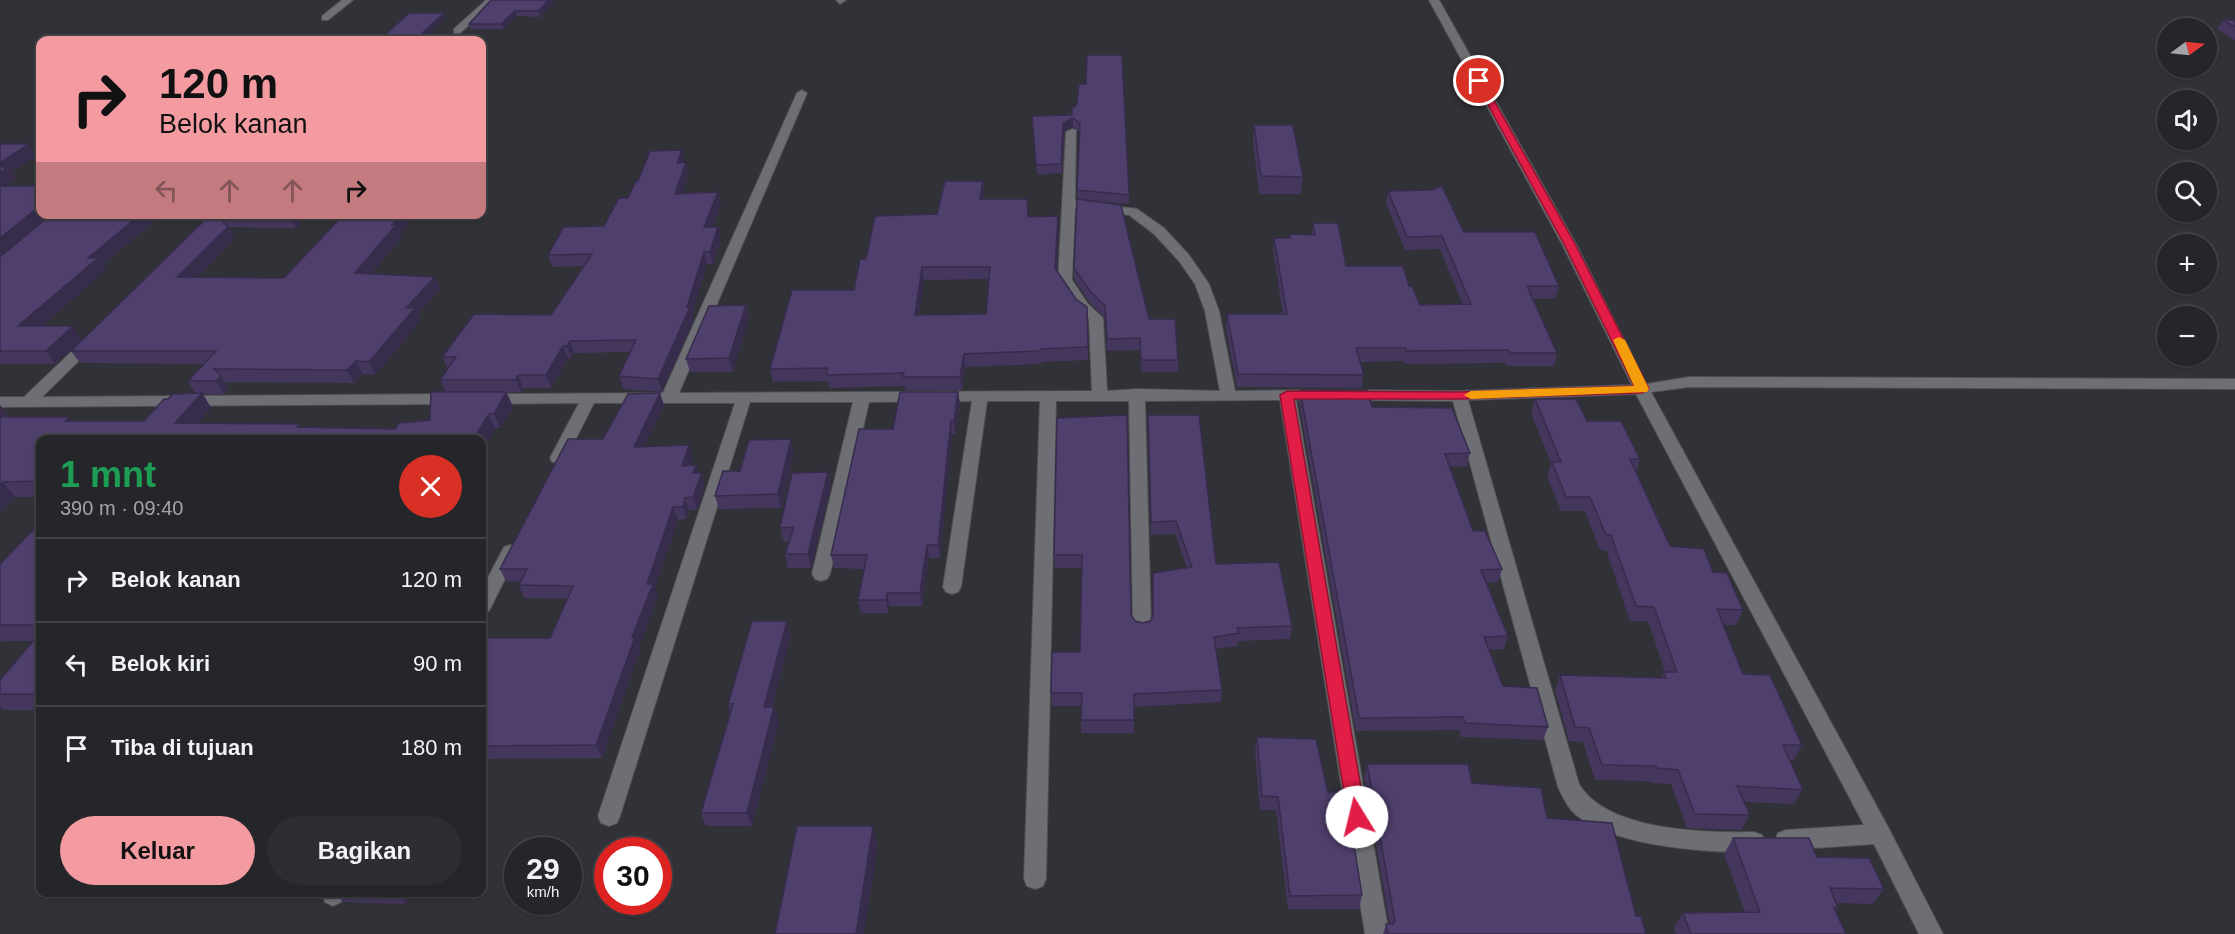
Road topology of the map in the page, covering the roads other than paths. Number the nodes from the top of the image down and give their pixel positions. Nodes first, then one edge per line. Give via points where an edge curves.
1 (348, 0) edge
2 (492, 0) edge
3 (1434, 0) edge
4 (325, 18) dead end
5 (457, 31) dead end
6 (802, 93) dead end
7 (1072, 132) edge
8 (1069, 204) junction
9 (103, 329) edge
10 (2235, 384) edge
11 (1642, 389) junction
12 (1137, 394) junction
13 (1228, 395) junction
14 (1287, 395) junction
15 (1459, 396) junction
16 (980, 397) junction
17 (1048, 397) junction
18 (1100, 397) junction
19 (589, 398) junction
20 (669, 398) junction
21 (744, 398) junction
22 (862, 398) junction
23 (0, 402) edge
24 (28, 402) junction
25 (551, 471) edge
26 (519, 534) edge
27 (821, 574) dead end
28 (952, 587) dead end
29 (486, 598) edge
30 (1142, 627) edge
31 (609, 816) dead end
32 (1880, 834) junction
33 (1035, 879) dead end
34 (1377, 934) edge
35 (1931, 934) edge

1 - 4 street
2 - 5 street
3 - 11 street via 1569,244
6 - 20 street
7 - 8 street
8 - 13 street via 1133,213 1159,231 1184,258 1202,284 1212,312
8 - 18 street via 1065,280 1083,307 1096,318
9 - 24 street
10 - 11 street via 1689,382
11 - 15 street
11 - 32 street
12 - 13 street
12 - 18 street
12 - 30 street
13 - 14 street
14 - 15 street
14 - 34 street
15 - 32 street via 1569,788 1581,806 1608,821 1682,840 1746,843
16 - 17 street
16 - 22 street
16 - 28 street
17 - 18 street
17 - 33 street
19 - 20 street
19 - 24 street
19 - 25 street
20 - 21 street
21 - 22 street
21 - 31 street
22 - 27 street
23 - 24 street
26 - 29 street
32 - 35 street

